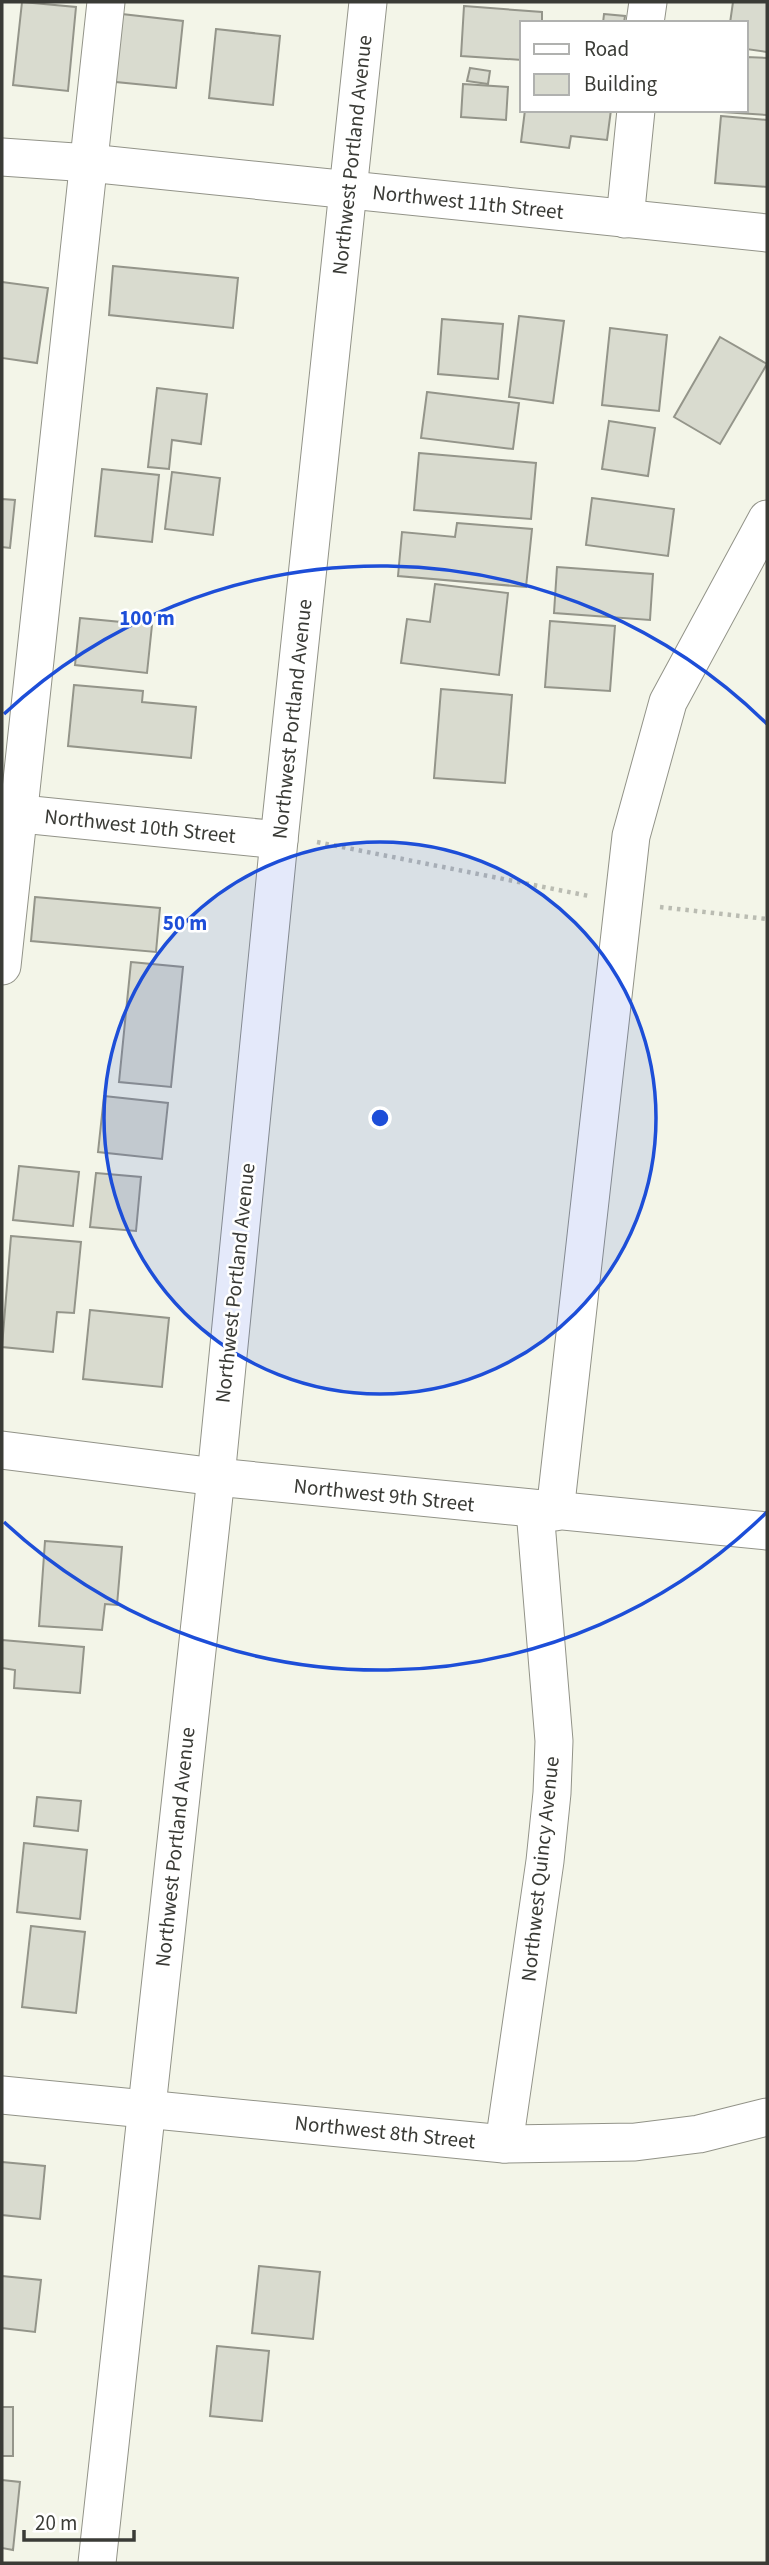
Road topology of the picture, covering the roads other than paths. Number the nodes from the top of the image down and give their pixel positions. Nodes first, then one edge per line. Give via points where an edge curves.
1 (106, 2) edge
2 (368, 2) edge
3 (648, 2) edge
4 (645, 21) edge
5 (636, 112) edge
6 (2, 157) edge
7 (89, 163) junction
8 (348, 190) junction
9 (625, 219) junction
10 (767, 233) edge
11 (767, 519) edge
12 (10, 813) edge
13 (279, 840) junction
14 (2, 966) edge
15 (2, 1450) edge
16 (216, 1477) junction
17 (545, 1511) junction
18 (767, 1531) edge
19 (2, 2095) edge
20 (146, 2109) junction
21 (767, 2117) edge
22 (505, 2144) junction
23 (97, 2563) edge

1 - 7 street
2 - 8 street, Northwest Portland Avenue
3 - 4 street
5 - 9 street
6 - 7 street, Northwest 11th Street
7 - 8 street, Northwest 11th Street
7 - 12 street
8 - 9 street, Northwest 11th Street
8 - 13 street, Northwest Portland Avenue
9 - 10 street, Northwest 11th Street
11 - 17 street, Northwest Quincy Avenue via 668,702 631,836
12 - 13 street, Northwest 10th Street
12 - 14 street
13 - 16 street, Northwest Portland Avenue
15 - 16 street, Northwest 9th Street
16 - 17 street, Northwest 9th Street
16 - 20 street, Northwest Portland Avenue
17 - 18 street, Northwest 9th Street
17 - 22 street, Northwest Quincy Avenue via 552,1780
19 - 20 street, Northwest 8th Street
20 - 22 street, Northwest 8th Street
20 - 23 street, Northwest Portland Avenue
21 - 22 street, Northwest 8th Street via 699,2134 635,2142

